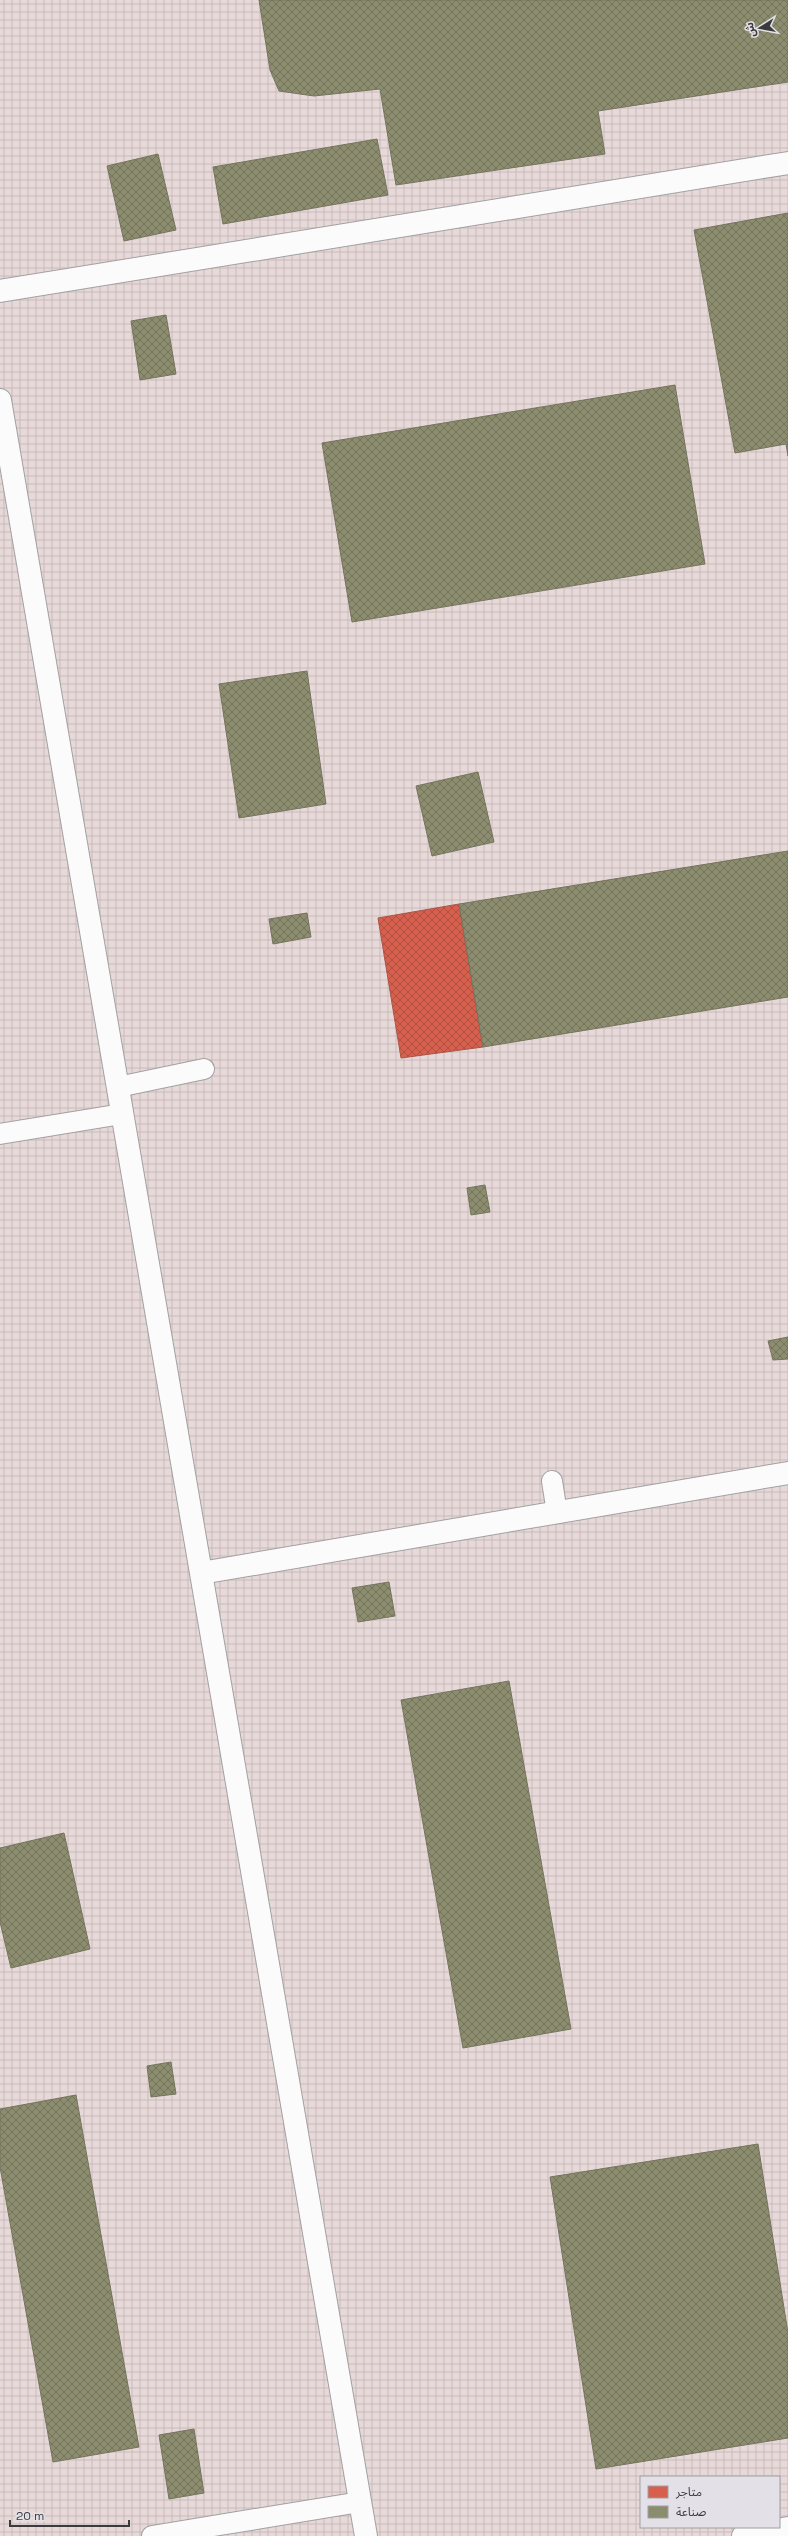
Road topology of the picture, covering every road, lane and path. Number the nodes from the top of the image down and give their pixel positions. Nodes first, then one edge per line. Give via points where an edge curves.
1 (788, 162) edge
2 (0, 291) edge
3 (0, 400) edge
4 (204, 1069) dead end
5 (118, 1087) junction
6 (122, 1114) junction
7 (0, 1134) edge
8 (788, 1474) edge
9 (552, 1481) dead end
10 (557, 1513) junction
11 (201, 1573) junction
12 (360, 2502) junction
13 (788, 2528) edge
14 (152, 2536) edge
15 (366, 2536) edge
16 (743, 2536) edge

1 - 2 main road
3 - 5 main road
4 - 5 lane
5 - 6 main road
6 - 7 lane
6 - 11 main road
8 - 10 main road
9 - 10 lane
10 - 11 main road
11 - 12 main road
12 - 14 lane
12 - 15 main road
13 - 16 main road

